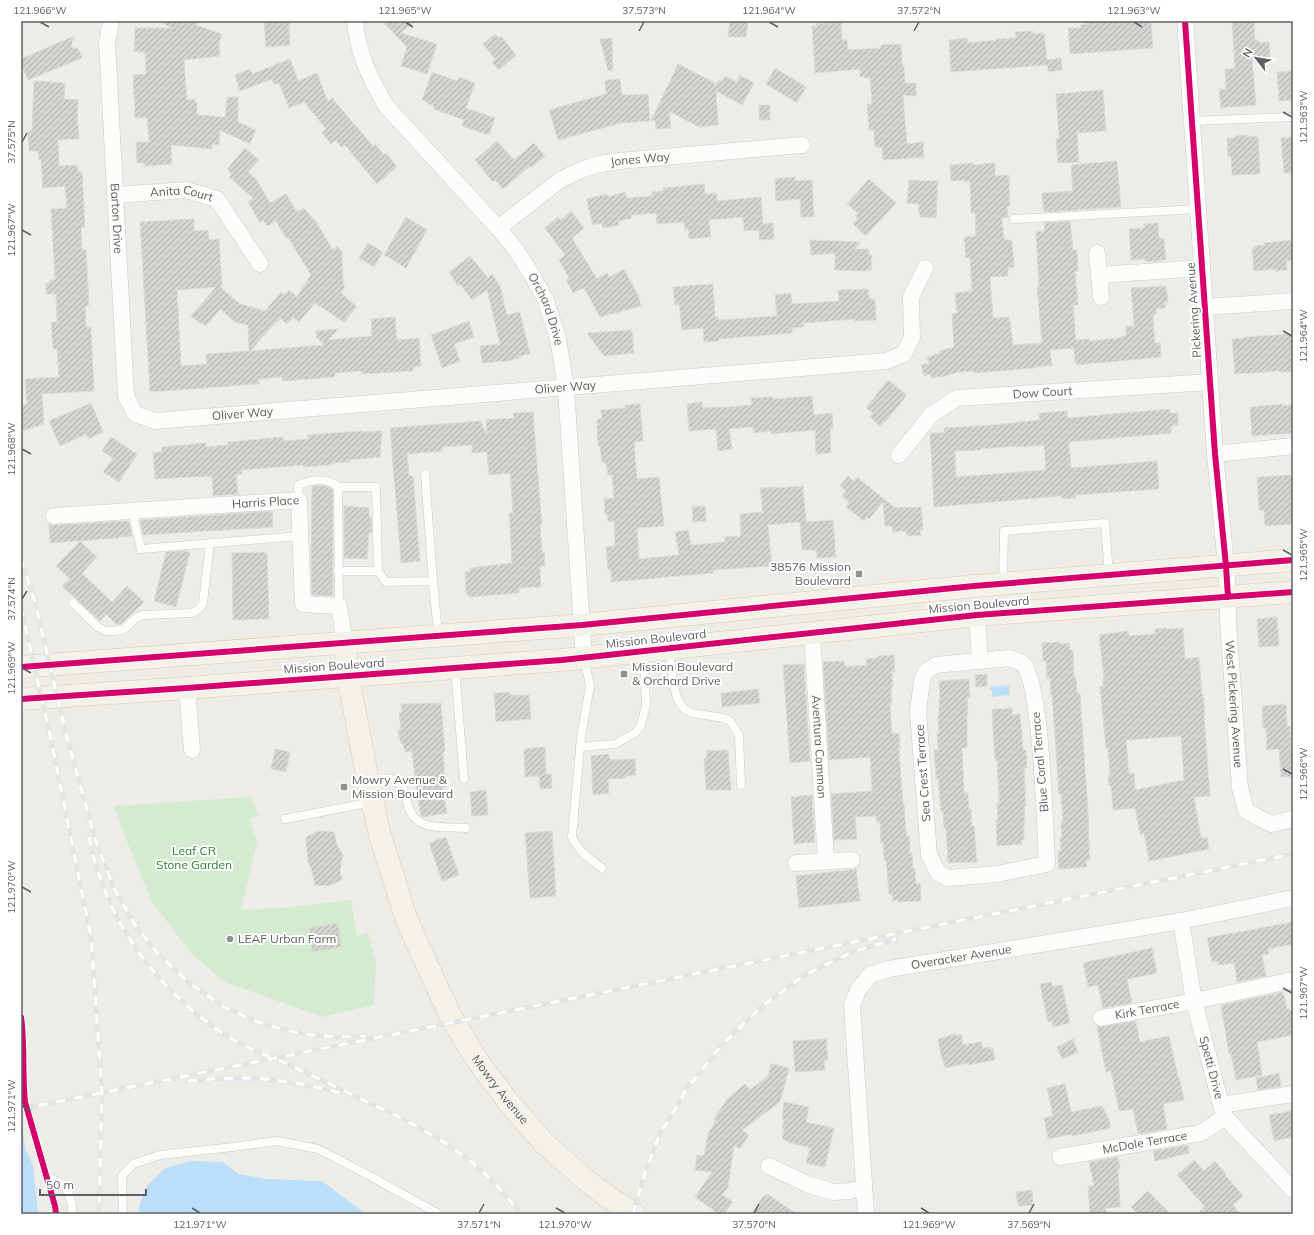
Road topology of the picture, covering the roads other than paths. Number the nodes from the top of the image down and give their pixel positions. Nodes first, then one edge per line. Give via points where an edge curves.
1 (111, 21) edge
2 (355, 21) edge
3 (1185, 21) edge
4 (1292, 117) dead end
5 (1192, 121) junction
6 (802, 145) dead end
7 (115, 195) junction
8 (1198, 209) junction
9 (1014, 219) dead end
10 (498, 228) junction
11 (1097, 253) dead end
12 (260, 264) dead end
13 (925, 268) dead end
14 (1202, 268) junction
15 (1099, 276) junction
16 (1101, 297) dead end
17 (1293, 301) edge
18 (1205, 307) junction
19 (1210, 382) junction
20 (566, 388) junction
21 (135, 414) joint
22 (1293, 446) edge
23 (1215, 454) junction
24 (899, 455) dead end
25 (425, 474) dead end
26 (338, 487) junction
27 (299, 500) junction
28 (132, 511) junction
29 (54, 516) dead end
30 (300, 536) junction
31 (210, 542) junction
32 (1293, 560) edge
33 (1226, 566) junction
34 (338, 571) junction
35 (378, 571) junction
36 (1109, 575) junction
37 (433, 581) junction
38 (1003, 584) junction
39 (1293, 592) edge
40 (1228, 597) junction
41 (73, 604) dead end
42 (338, 606) junction
43 (977, 615) junction
44 (582, 625) junction
45 (812, 633) junction
46 (439, 636) junction
47 (345, 643) junction
48 (669, 648) junction
49 (644, 651) junction
50 (584, 658) junction
51 (980, 661) junction
52 (21, 667) edge
53 (455, 668) junction
54 (348, 676) junction
55 (187, 688) junction
56 (21, 699) edge
57 (580, 747) junction
58 (192, 750) dead end
59 (464, 779) dead end
60 (368, 781) junction
61 (741, 785) dead end
62 (372, 802) junction
63 (285, 819) dead end
64 (1293, 820) edge
65 (466, 828) dead end
66 (852, 860) dead end
67 (826, 861) junction
68 (796, 863) dead end
69 (602, 868) dead end
70 (938, 873) joint
71 (1293, 898) edge
72 (1181, 921) junction
73 (410, 930) junction
74 (1293, 980) edge
75 (1194, 1001) junction
76 (1101, 1018) dead end
77 (1293, 1094) edge
78 (1223, 1111) junction
79 (1060, 1157) dead end
80 (769, 1166) dead end
81 (47, 1176) dead end
82 (864, 1188) junction
83 (1293, 1190) edge
84 (72, 1214) edge
85 (123, 1214) edge
86 (440, 1214) edge
87 (618, 1214) edge
88 (634, 1214) edge
89 (866, 1214) edge

1 - 7 street, Barton Drive via 107,42
2 - 10 street, Orchard Drive via 363,60 373,84 387,107
3 - 5 street, Pickering Avenue
4 - 5 lane
5 - 8 street, Pickering Avenue
6 - 10 street, Jones Way via 600,164 560,180
7 - 12 street, Anita Court via 186,190 217,200
7 - 21 street, Barton Drive via 126,396
8 - 9 lane
8 - 14 street, Pickering Avenue
10 - 20 street, Orchard Drive via 516,250 546,301 558,339
11 - 15 street
13 - 20 street, Oliver Way via 911,297 912,337 904,354 886,361
14 - 15 street
14 - 18 street, Pickering Avenue
15 - 16 street
17 - 18 street
18 - 19 street, Pickering Avenue
19 - 23 street, Pickering Avenue
19 - 24 street, Dow Court via 957,398 931,416
20 - 21 street, Oliver Way via 155,421
20 - 44 street, Orchard Drive
22 - 23 street
23 - 33 street, Pickering Avenue
25 - 37 lane
26 - 27 lane via 328,480 309,481 298,485
26 - 34 lane
26 - 35 lane via 376,487
27 - 28 street, Harris Place
27 - 30 street, Harris Place
28 - 29 street, Harris Place
28 - 31 lane via 141,549
30 - 31 lane
30 - 42 street, Harris Place via 303,604
31 - 41 lane via 203,603 192,613 144,615 136,618 124,629 106,631
32 - 33 main road, Mission Boulevard
33 - 36 main road, Mission Boulevard
33 - 40 street, Pickering Avenue
34 - 35 lane
34 - 42 lane
35 - 37 lane via 386,582
36 - 38 main road, Mission Boulevard
36 - 38 lane via 1105,523 1097,523 1004,531
37 - 46 lane
38 - 44 main road, Mission Boulevard
39 - 40 main road, Mission Boulevard
40 - 43 main road, Mission Boulevard
40 - 64 street, West Pickering Avenue via 1240,788 1246,811 1271,824
42 - 47 street
43 - 45 main road, Mission Boulevard
43 - 51 street
44 - 46 main road, Mission Boulevard
44 - 50 street, Orchard Drive
45 - 48 main road, Mission Boulevard
45 - 67 street, Aventura Common
46 - 47 main road, Mission Boulevard
47 - 52 main road, Mission Boulevard
47 - 54 main road, Mowry Avenue
48 - 49 main road, Mission Boulevard
48 - 61 lane via 677,698 684,708 692,713 730,721 739,735
49 - 50 main road, Mission Boulevard
49 - 57 lane via 646,704 641,725 635,733 615,744
50 - 53 main road, Mission Boulevard
50 - 57 lane via 590,686
51 - 70 street, Sea Crest Terrace via 936,664 926,671 922,680 918,711 929,855
51 - 70 street, Blue Coral Terrace via 1009,658 1023,663 1030,675 1042,768 1047,864 997,874 948,878
53 - 54 main road, Mission Boulevard
53 - 59 lane
54 - 55 main road, Mission Boulevard
54 - 60 main road, Mowry Avenue
55 - 56 main road, Mission Boulevard
55 - 58 street
57 - 69 lane via 572,837 586,856
60 - 62 main road, Mowry Avenue
60 - 65 lane via 385,778 397,781 404,791 412,814 423,824
62 - 63 lane
62 - 73 main road, Mowry Avenue
66 - 67 street
67 - 68 street
71 - 72 street, Overacker Avenue
72 - 75 street, Spetti Drive
72 - 82 street, Overacker Avenue via 889,969 870,976 858,990 852,1004
73 - 87 main road, Mowry Avenue via 442,1018 468,1062 499,1105 561,1172
73 - 88 main road, Mowry Avenue via 463,1039 506,1099 544,1143 587,1181
74 - 75 street, Kirk Terrace
75 - 76 street, Kirk Terrace
75 - 78 street, Spetti Drive
77 - 78 street
78 - 79 street, McDole Terrace via 1201,1133
78 - 83 street, Spetti Drive
80 - 82 street via 807,1184 832,1192
81 - 84 lane via 65,1185 72,1204
82 - 89 street, Overacker Avenue
85 - 86 lane via 122,1176 133,1164 160,1154 277,1141 318,1150

